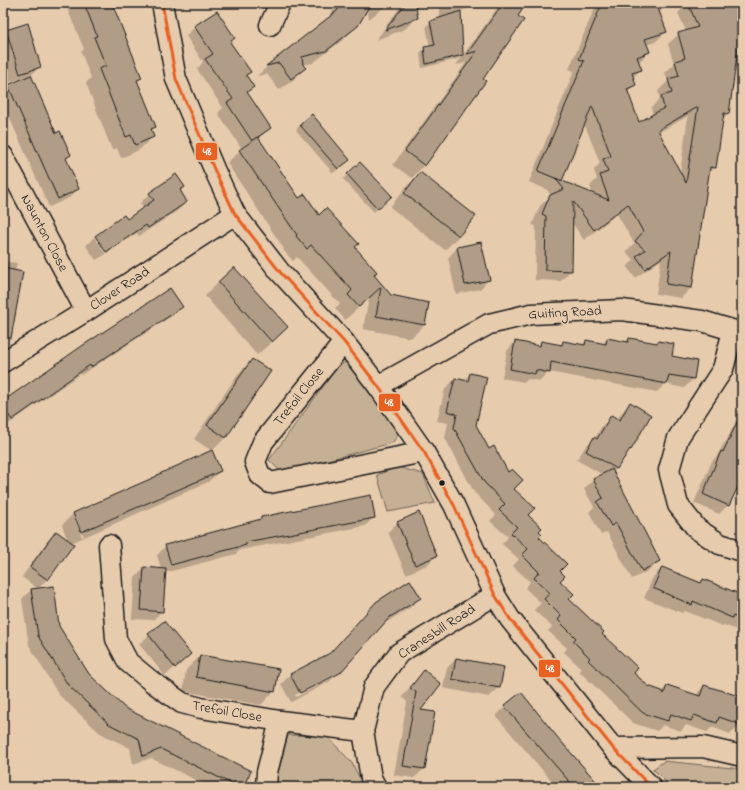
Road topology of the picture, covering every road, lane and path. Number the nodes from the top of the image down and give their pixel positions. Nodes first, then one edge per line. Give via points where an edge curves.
1 (162, 3) edge
2 (280, 3) edge
3 (270, 24) dead end
4 (3, 156) edge
5 (235, 214) junction
6 (86, 311) junction
7 (738, 332) edge
8 (344, 342) junction
9 (3, 362) edge
10 (378, 386) junction
11 (424, 452) junction
12 (109, 545) dead end
13 (742, 552) edge
14 (495, 595) junction
15 (280, 721) junction
16 (363, 731) junction
17 (613, 748) junction
18 (742, 756) edge
19 (266, 787) edge
20 (376, 787) edge
21 (651, 787) edge

1 - 5 street via 176,79
2 - 3 street
4 - 6 street, Naunton Close
5 - 6 street, Clover Road
5 - 8 street via 280,272
6 - 9 street, Clover Road
7 - 10 street, Guiting Road via 702,321 622,310 531,314 489,324
7 - 13 street via 723,369 678,438 669,470 678,505 697,529 720,544
8 - 10 street
8 - 11 street, Trefoil Close via 263,442 255,462 260,475 270,483
10 - 11 street
11 - 14 street via 454,504
12 - 15 street, Trefoil Close via 116,639 128,662 151,682 182,703
14 - 16 street, Cranesbill Road via 400,653 374,687
14 - 17 street via 510,619
15 - 16 street, Trefoil Close
15 - 19 street via 267,772
16 - 20 street, Cranesbill Road via 371,778
17 - 18 street via 703,746
17 - 21 street

